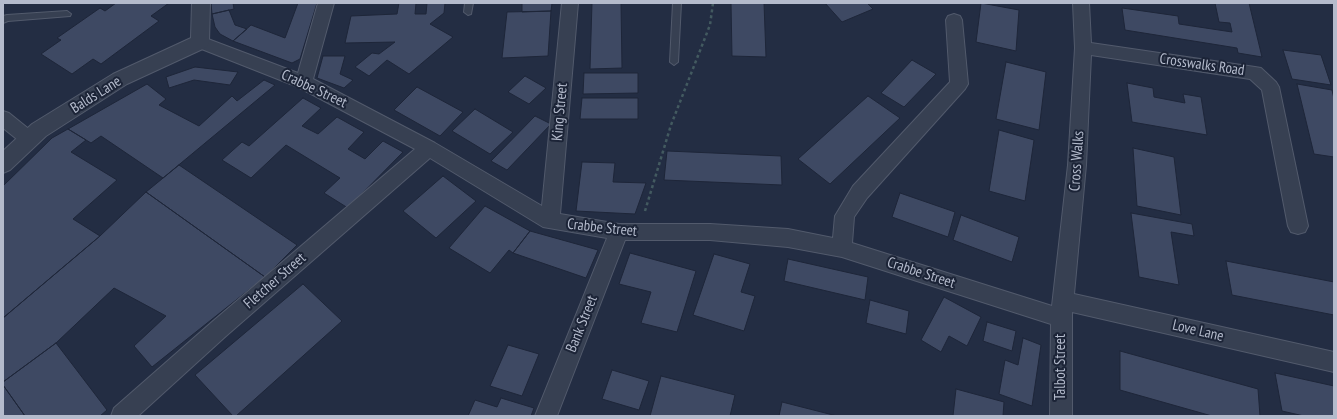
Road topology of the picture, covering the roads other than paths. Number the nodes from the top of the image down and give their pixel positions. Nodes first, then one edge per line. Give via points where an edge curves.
1 (201, 3) edge
2 (326, 3) edge
3 (469, 3) edge
4 (570, 3) edge
5 (677, 3) edge
6 (1081, 3) edge
7 (468, 12) dead end
8 (67, 14) dead end
9 (3, 20) edge
10 (954, 20) dead end
11 (200, 42) junction
12 (1083, 48) junction
13 (674, 62) dead end
14 (304, 82) junction
15 (3, 118) edge
16 (29, 139) junction
17 (429, 148) junction
18 (3, 164) edge
19 (550, 221) junction
20 (1298, 226) dead end
21 (625, 232) junction
22 (842, 248) junction
23 (1062, 309) junction
24 (1334, 362) edge
25 (122, 416) edge
26 (546, 416) edge
27 (1061, 416) edge

1 - 11 street
2 - 14 street
3 - 7 lane
4 - 19 street, King Street
5 - 13 lane
6 - 12 street, Cross Walks
8 - 9 lane
10 - 22 street via 959,84 860,192 845,216
11 - 14 street, Crabbe Street
11 - 16 street, Balds Lane via 120,79
12 - 20 street, Crosswalks Road via 1255,73 1270,87
12 - 23 street, Cross Walks via 1078,166
14 - 17 street, Crabbe Street
15 - 16 street
16 - 18 street, Balds Lane
17 - 19 street, Crabbe Street
17 - 25 street, Fletcher Street
19 - 21 street, Crabbe Street
21 - 22 street, Crabbe Street via 710,232 788,238
21 - 26 street, Bank Street
22 - 23 street, Crabbe Street
23 - 24 street, Love Lane
23 - 27 street, Talbot Street

